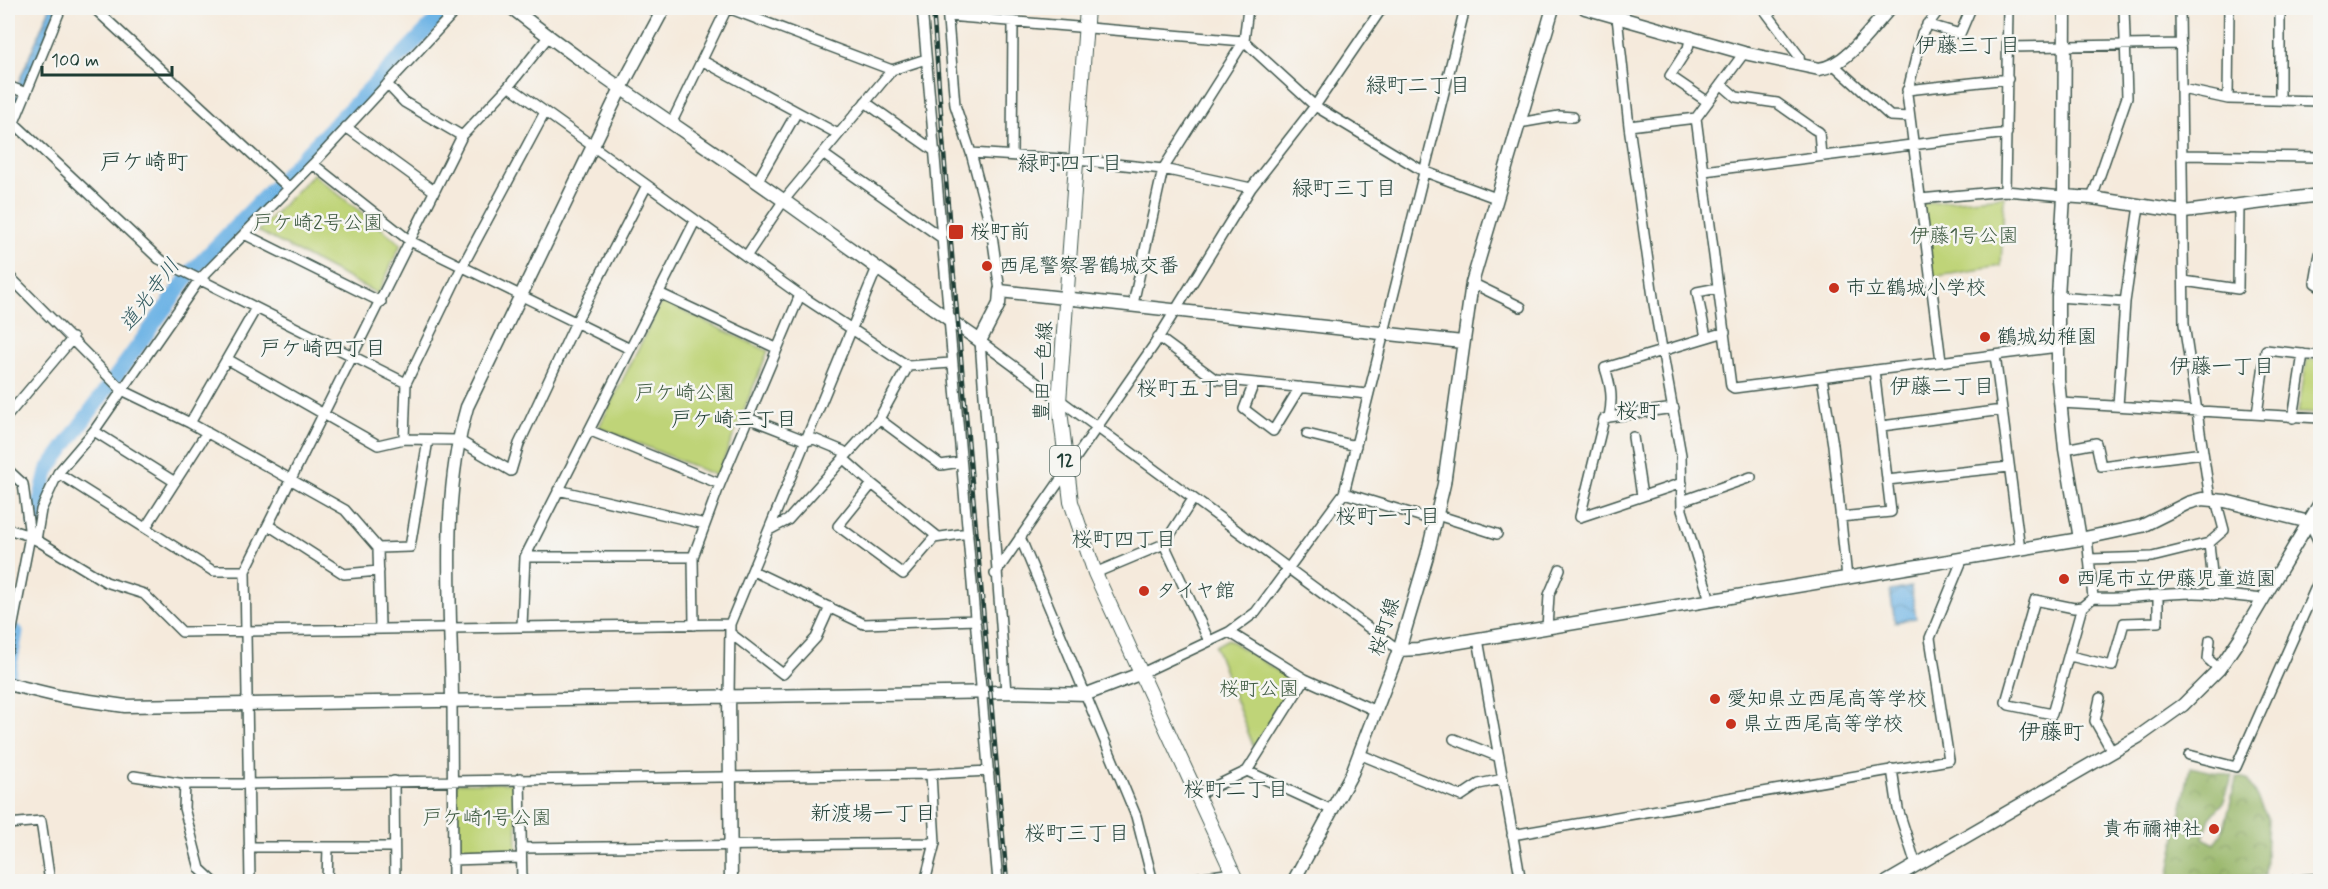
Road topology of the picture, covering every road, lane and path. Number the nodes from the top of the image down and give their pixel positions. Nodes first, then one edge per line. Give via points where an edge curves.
1 (61, 8) edge
2 (94, 8) edge
3 (458, 8) edge
4 (512, 8) edge
5 (728, 8) edge
6 (922, 8) edge
7 (1087, 8) edge
8 (1248, 8) edge
9 (1382, 8) edge
10 (1465, 8) edge
11 (1553, 8) edge
12 (1585, 8) edge
13 (1763, 8) edge
14 (1890, 8) edge
15 (1940, 8) edge
16 (1971, 8) edge
17 (2008, 8) edge
18 (2065, 8) edge
19 (2124, 8) edge
20 (2180, 8) edge
21 (2229, 8) edge
22 (2280, 8) edge
23 (658, 10) edge
24 (948, 12) edge
25 (1616, 12) edge
26 (1013, 22) junction
27 (1927, 24) junction
28 (1086, 29) junction
29 (548, 36) junction
30 (1691, 36) junction
31 (1244, 41) junction
32 (2124, 44) junction
33 (2181, 44) junction
34 (2066, 45) junction
35 (2009, 47) junction
36 (1744, 53) junction
37 (926, 59) junction
38 (703, 61) junction
39 (1834, 65) junction
40 (1800, 66) junction
41 (892, 70) junction
42 (2008, 79) junction
43 (387, 84) junction
44 (1721, 84) junction
45 (8, 86) edge
46 (509, 86) junction
47 (621, 88) junction
48 (2182, 89) junction
49 (1907, 90) junction
50 (22, 92) junction
51 (2228, 99) junction
52 (2280, 100) junction
53 (2320, 101) edge
54 (865, 102) junction
55 (1708, 102) junction
56 (1315, 106) junction
57 (797, 112) junction
58 (544, 114) junction
59 (1574, 117) dead end
60 (1910, 117) junction
61 (1696, 118) junction
62 (14, 123) junction
63 (1519, 123) junction
64 (671, 124) junction
65 (1629, 126) junction
66 (346, 127) junction
67 (2007, 133) junction
68 (838, 134) junction
69 (462, 136) junction
70 (8, 137) edge
71 (1914, 144) junction
72 (593, 147) junction
73 (936, 152) junction
74 (971, 153) junction
75 (823, 154) junction
76 (1012, 154) junction
77 (1821, 156) junction
78 (2183, 156) junction
79 (2320, 157) edge
80 (1077, 159) junction
81 (313, 165) junction
82 (1163, 169) junction
83 (1423, 171) junction
84 (1704, 171) junction
85 (757, 182) junction
86 (646, 187) junction
87 (289, 188) junction
88 (1251, 188) junction
89 (434, 191) junction
90 (2005, 191) junction
91 (2320, 195) edge
92 (2064, 196) junction
93 (1496, 198) junction
94 (2092, 198) junction
95 (1920, 199) junction
96 (784, 201) junction
97 (2139, 206) junction
98 (2239, 206) junction
99 (2184, 212) junction
100 (695, 221) junction
101 (244, 234) junction
102 (942, 238) junction
103 (410, 241) junction
104 (2320, 254) edge
105 (747, 255) junction
106 (462, 267) junction
107 (876, 270) junction
108 (8, 275) edge
109 (198, 280) junction
110 (2184, 281) junction
111 (1472, 283) junction
112 (2320, 286) edge
113 (1718, 288) junction
114 (1000, 291) junction
115 (659, 293) junction
116 (800, 295) junction
117 (521, 296) junction
118 (2058, 297) junction
119 (1066, 299) junction
120 (381, 302) junction
121 (2126, 302) junction
122 (1133, 304) junction
123 (1521, 307) dead end
124 (256, 308) junction
125 (1175, 309) junction
126 (948, 319) junction
127 (576, 322) junction
128 (853, 330) junction
129 (1725, 332) junction
130 (1383, 334) junction
131 (1158, 337) junction
132 (1706, 337) junction
133 (73, 338) junction
134 (980, 340) junction
135 (1462, 342) junction
136 (2058, 347) junction
137 (776, 348) junction
138 (630, 349) junction
139 (1661, 351) junction
140 (2303, 354) junction
141 (1995, 355) junction
142 (353, 356) junction
143 (2320, 356) edge
144 (227, 359) junction
145 (1941, 361) junction
146 (951, 363) junction
147 (908, 366) junction
148 (1874, 370) junction
149 (1822, 377) junction
150 (406, 383) junction
151 (1254, 383) junction
152 (1300, 387) junction
153 (122, 390) junction
154 (1368, 393) junction
155 (1059, 402) junction
156 (2061, 403) junction
157 (2118, 406) junction
158 (1674, 408) junction
159 (2002, 410) junction
160 (2197, 412) junction
161 (324, 414) junction
162 (2257, 414) junction
163 (8, 415) edge
164 (1609, 417) junction
165 (2293, 417) junction
166 (748, 418) junction
167 (2320, 418) edge
168 (879, 419) junction
169 (190, 423) junction
170 (1882, 426) junction
171 (1096, 428) junction
172 (591, 430) junction
173 (94, 431) junction
174 (207, 432) junction
175 (1307, 434) dead end
176 (1633, 437) dead end
177 (404, 439) junction
178 (428, 440) junction
179 (458, 440) junction
180 (807, 441) junction
181 (1356, 446) junction
182 (2065, 449) junction
183 (2203, 453) junction
184 (845, 460) junction
185 (960, 462) junction
186 (2009, 466) junction
187 (8, 470) edge
188 (58, 473) junction
189 (1067, 473) junction
190 (1751, 477) dead end
191 (291, 480) junction
192 (1887, 480) junction
193 (175, 482) junction
194 (1682, 483) junction
195 (720, 484) junction
196 (872, 484) junction
197 (558, 490) junction
198 (1344, 493) junction
199 (1642, 496) junction
200 (1193, 499) junction
201 (2213, 499) junction
202 (1682, 501) junction
203 (2320, 503) edge
204 (1436, 518) junction
205 (1840, 518) junction
206 (2309, 522) junction
207 (705, 524) junction
208 (268, 525) junction
209 (146, 527) junction
210 (8, 529) edge
211 (771, 529) junction
212 (968, 533) junction
213 (1497, 534) dead end
214 (938, 537) junction
215 (1020, 537) junction
216 (33, 538) junction
217 (2084, 538) junction
218 (2209, 543) junction
219 (1164, 544) junction
220 (2320, 544) edge
221 (378, 548) junction
222 (2020, 549) junction
223 (693, 557) junction
224 (525, 558) junction
225 (1963, 558) junction
226 (2089, 559) junction
227 (1287, 568) junction
228 (1560, 569) dead end
229 (245, 571) junction
230 (379, 571) junction
231 (753, 571) junction
232 (1095, 573) junction
233 (995, 574) junction
234 (1847, 578) junction
235 (2320, 578) edge
236 (2158, 595) junction
237 (2214, 595) junction
238 (2093, 598) junction
239 (2263, 599) junction
240 (1710, 600) junction
241 (2082, 606) junction
242 (830, 607) junction
243 (12, 608) edge
244 (976, 620) junction
245 (522, 626) junction
246 (694, 626) junction
247 (451, 627) junction
248 (380, 628) junction
249 (1547, 628) junction
250 (730, 629) junction
251 (246, 631) junction
252 (1229, 632) junction
253 (1478, 639) junction
254 (2210, 640) dead end
255 (1209, 641) junction
256 (8, 650) edge
257 (1399, 650) junction
258 (2070, 656) junction
259 (2218, 669) junction
260 (1142, 673) junction
261 (1305, 679) junction
262 (8, 684) edge
263 (1006, 692) junction
264 (982, 693) junction
265 (1087, 694) junction
266 (729, 696) junction
267 (2100, 698) dead end
268 (452, 701) junction
269 (247, 704) junction
270 (1377, 711) junction
271 (1454, 738) dead end
272 (2112, 751) junction
273 (1359, 754) junction
274 (2189, 755) dead end
275 (1499, 757) junction
276 (1892, 770) junction
277 (989, 771) junction
278 (1247, 771) junction
279 (931, 774) junction
280 (134, 776) dead end
281 (730, 777) junction
282 (520, 778) junction
283 (452, 779) junction
284 (1503, 779) junction
285 (394, 781) junction
286 (185, 784) junction
287 (247, 784) junction
288 (1197, 795) junction
289 (1332, 810) junction
290 (8, 825) edge
291 (1512, 835) junction
292 (935, 843) junction
293 (731, 846) junction
294 (249, 847) junction
295 (328, 847) junction
296 (394, 847) junction
297 (521, 853) junction
298 (453, 860) junction
299 (1916, 865) junction
300 (1234, 877) edge
301 (2317, 881) edge
302 (50, 882) edge
303 (214, 882) edge
304 (250, 882) edge
305 (327, 882) edge
306 (395, 882) edge
307 (453, 882) edge
308 (522, 882) edge
309 (731, 882) edge
310 (925, 882) edge
311 (998, 882) edge
312 (1153, 882) edge
313 (1168, 882) edge
314 (1293, 882) edge
315 (1521, 882) edge
316 (1887, 882) edge
317 (2294, 882) edge

1 - 50 street
2 - 87 street
3 - 43 street
4 - 29 street
5 - 38 street
5 - 41 street
6 - 37 street
7 - 28 main road, 豊田一色線 / 12
8 - 31 street
9 - 56 street
10 - 83 street
11 - 63 street
12 - 25 street
13 - 40 street via 1799,56
14 - 39 street
15 - 27 street
16 - 27 street via 1960,33
17 - 35 street
18 - 34 street
19 - 32 street
20 - 33 street
21 - 51 street
22 - 52 street
23 - 47 street
24 - 26 street
24 - 74 street via 955,105
25 - 30 street
25 - 65 street
26 - 28 street
26 - 76 street
27 - 49 street
28 - 31 street
28 - 80 main road, 豊田一色線 / 12
29 - 46 street
29 - 47 street
30 - 36 street
30 - 55 street via 1670,76
31 - 56 street
31 - 82 street
32 - 33 street
32 - 34 street
32 - 94 street via 2127,97
33 - 48 street
34 - 35 street
34 - 92 street
35 - 42 street
36 - 40 street
36 - 44 street
37 - 41 street
37 - 73 street
38 - 57 street
38 - 64 street
39 - 40 street via 1819,69
39 - 60 street via 1890,116
41 - 54 street
42 - 49 street
42 - 67 street
43 - 66 street
43 - 69 street via 404,102
44 - 55 street
44 - 77 street via 1736,97 1777,103 1819,132
45 - 50 street
46 - 58 street
46 - 69 street
47 - 64 street
47 - 72 street
48 - 51 street
48 - 78 street
49 - 60 street
50 - 62 street
51 - 52 street
52 - 53 street
54 - 68 street
54 - 73 street
55 - 61 street
56 - 83 street
56 - 88 street
57 - 68 street
57 - 85 street
58 - 72 street
58 - 106 street
59 - 63 street
60 - 71 street
61 - 65 street
61 - 84 street
62 - 70 street
62 - 109 street via 161,260
63 - 93 street
64 - 85 street
65 - 139 street
66 - 81 street
66 - 89 street
67 - 71 street
67 - 90 street
68 - 75 street
69 - 89 street
71 - 77 street
71 - 95 street
72 - 86 street
72 - 117 street
73 - 102 street
74 - 76 street
74 - 114 street via 991,228
75 - 96 street
75 - 102 street
76 - 80 street
77 - 84 street
78 - 79 street
78 - 99 street
80 - 82 street
80 - 119 main road, 豊田一色線 / 12
81 - 87 street
81 - 103 street
82 - 88 street
82 - 122 street
83 - 93 street
83 - 130 street
84 - 113 street
85 - 96 street
86 - 100 street
86 - 127 street
87 - 101 street
88 - 125 street
89 - 103 street
90 - 92 street
90 - 95 street
91 - 98 street
92 - 94 street
92 - 118 street
93 - 111 street
94 - 97 street
95 - 145 street
96 - 105 street
96 - 107 street
97 - 99 street
97 - 121 street
98 - 99 street
98 - 110 street via 2238,289
99 - 110 street
100 - 105 street
100 - 115 street
101 - 109 street
101 - 120 street
102 - 126 street
103 - 106 street
103 - 120 street
104 - 112 street via 2315,284
105 - 116 street
106 - 117 street
106 - 150 street
107 - 126 street
107 - 128 street
108 - 133 street
109 - 124 street
109 - 153 street
110 - 160 street via 2184,324
111 - 123 street
111 - 135 street
113 - 129 street
113 - 132 street via 1696,292
114 - 119 street
114 - 134 street via 999,304
115 - 137 street
115 - 138 street
116 - 128 street
116 - 137 street
117 - 127 street
117 - 179 street via 467,407
118 - 121 street
118 - 136 street
119 - 122 street
119 - 155 main road, 豊田一色線 / 12
120 - 142 street
121 - 157 street
122 - 125 street
124 - 142 street
124 - 144 street
125 - 130 street
125 - 131 street
126 - 134 street
126 - 146 street
127 - 138 street
127 - 179 street via 519,444 511,471
128 - 147 street
128 - 180 street
129 - 132 street
129 - 149 street via 1734,388
130 - 135 street
130 - 154 street
131 - 151 street via 1215,379
131 - 171 street
132 - 139 street
133 - 153 street
133 - 163 street
134 - 155 street
134 - 233 street
135 - 204 street, 桜町線
136 - 141 street
136 - 156 street
137 - 166 street
138 - 172 street
139 - 158 street
139 - 164 street via 1605,369 1612,397
140 - 143 street
140 - 162 street via 2266,350
140 - 165 street
141 - 145 street
141 - 159 street
142 - 150 street
142 - 161 street
144 - 161 street
144 - 169 street
145 - 148 street
146 - 147 street
146 - 185 street
147 - 168 street
148 - 149 street
148 - 170 street
149 - 205 street
150 - 177 street
151 - 152 street
151 - 152 street via 1244,409 1273,431
152 - 154 street
153 - 169 street
153 - 173 street
154 - 181 street
155 - 171 street
155 - 189 main road, 豊田一色線 / 12
156 - 157 street
156 - 182 street
157 - 160 street
158 - 164 street
158 - 194 street
159 - 170 street
159 - 186 street
160 - 162 street
160 - 183 street
161 - 177 street via 378,445
161 - 191 street
162 - 165 street
164 - 199 street via 1604,419 1596,444 1580,517
165 - 167 street
166 - 180 street
166 - 195 street
168 - 184 street
168 - 185 street via 941,465
169 - 174 street
170 - 192 street
171 - 189 street
171 - 200 street
172 - 195 street
172 - 197 street
173 - 188 street
173 - 193 street
174 - 191 street
174 - 193 street
175 - 181 street
176 - 199 street
177 - 178 street
178 - 179 street
178 - 221 street via 410,547
179 - 247 street via 450,495
180 - 184 street via 814,439 843,451
180 - 211 street
181 - 198 street
182 - 183 street via 2096,443 2101,466
182 - 217 street
183 - 201 street
184 - 196 street
184 - 211 street via 788,520
185 - 212 street
186 - 192 street
186 - 222 street
187 - 216 street via 22,484
188 - 209 street
188 - 216 street
189 - 215 street
189 - 232 main road, 豊田一色線 / 12 via 1071,502
190 - 202 street
191 - 208 street
191 - 221 street via 345,510
192 - 205 street via 1891,512
193 - 209 street
194 - 199 street
194 - 202 street
195 - 207 street
196 - 214 street
196 - 214 street via 838,526 903,574
197 - 207 street
197 - 224 street
198 - 204 street
198 - 227 street
200 - 219 street
200 - 227 street
201 - 206 street
201 - 217 street via 2188,503 2142,526
201 - 218 street via 2224,530
202 - 240 street via 1685,527
203 - 206 street
204 - 213 street
204 - 257 street, 桜町線
205 - 234 street
206 - 220 street
206 - 239 street
207 - 223 street
208 - 229 street
208 - 230 street via 344,574
209 - 229 street via 213,571
210 - 216 street
211 - 231 street
212 - 214 street
212 - 244 street
215 - 233 street
215 - 265 street
216 - 243 street
216 - 251 street via 106,582 144,594 182,632
217 - 222 street
217 - 226 street
218 - 226 street via 2152,557
218 - 237 street
219 - 232 street
219 - 255 street
221 - 230 street
222 - 225 street
223 - 224 street
223 - 246 street
224 - 245 street
225 - 234 street
225 - 276 street via 1930,638 1949,760
226 - 238 street
227 - 252 street via 1256,612
227 - 257 street
228 - 249 street via 1549,595
229 - 251 street
230 - 248 street
231 - 242 street
231 - 250 street
232 - 260 main road, 豊田一色線 / 12
233 - 263 street
234 - 240 street
235 - 274 street via 2236,767
236 - 237 street
236 - 238 street
236 - 258 street via 2158,622 2124,623 2112,666
237 - 239 street
238 - 241 street
239 - 259 street
240 - 249 street
241 - 258 street
241 - 258 street via 2034,600 2006,702 2052,714
242 - 244 street via 864,624
242 - 250 street via 816,638 783,674
243 - 256 street
244 - 264 street
245 - 246 street
245 - 247 street
246 - 250 street
247 - 248 street
247 - 268 street
248 - 251 street
249 - 253 street
250 - 266 street
251 - 269 street
252 - 255 street
252 - 261 street
253 - 257 street
253 - 275 street
254 - 259 street via 2208,659
255 - 260 street
257 - 270 street, 桜町線
259 - 272 street via 2176,710
260 - 265 street
260 - 288 main road, 豊田一色線 / 12
261 - 270 street
261 - 278 street
262 - 269 street via 125,706
263 - 264 street
263 - 265 street
264 - 266 street
264 - 277 street
265 - 312 street via 1136,816
266 - 268 street
266 - 281 street
267 - 272 street via 2096,721
268 - 269 street
268 - 283 street
269 - 287 street
270 - 273 street, 桜町線
271 - 275 street
272 - 299 street
273 - 284 street via 1461,796 1479,784
273 - 289 street, 桜町線
275 - 284 street
276 - 291 street
276 - 299 street via 1898,809
277 - 279 street
277 - 311 street
278 - 288 street
278 - 289 street
279 - 281 street
279 - 292 street
280 - 286 street
281 - 282 street
281 - 293 street
282 - 283 street
282 - 297 street
283 - 285 street
283 - 298 street
284 - 291 street
285 - 287 street
285 - 296 street
286 - 287 street
286 - 303 street via 184,808 200,869
287 - 294 street
288 - 300 main road, 豊田一色線 / 12
289 - 314 street, 桜町線
290 - 302 street via 41,820
291 - 315 street
292 - 293 street
292 - 310 street
293 - 297 street
293 - 309 street
294 - 295 street
294 - 304 street
295 - 296 street
295 - 305 street
296 - 306 street
297 - 298 street
297 - 308 street
298 - 307 street
299 - 316 street
300 - 313 street
301 - 317 street

